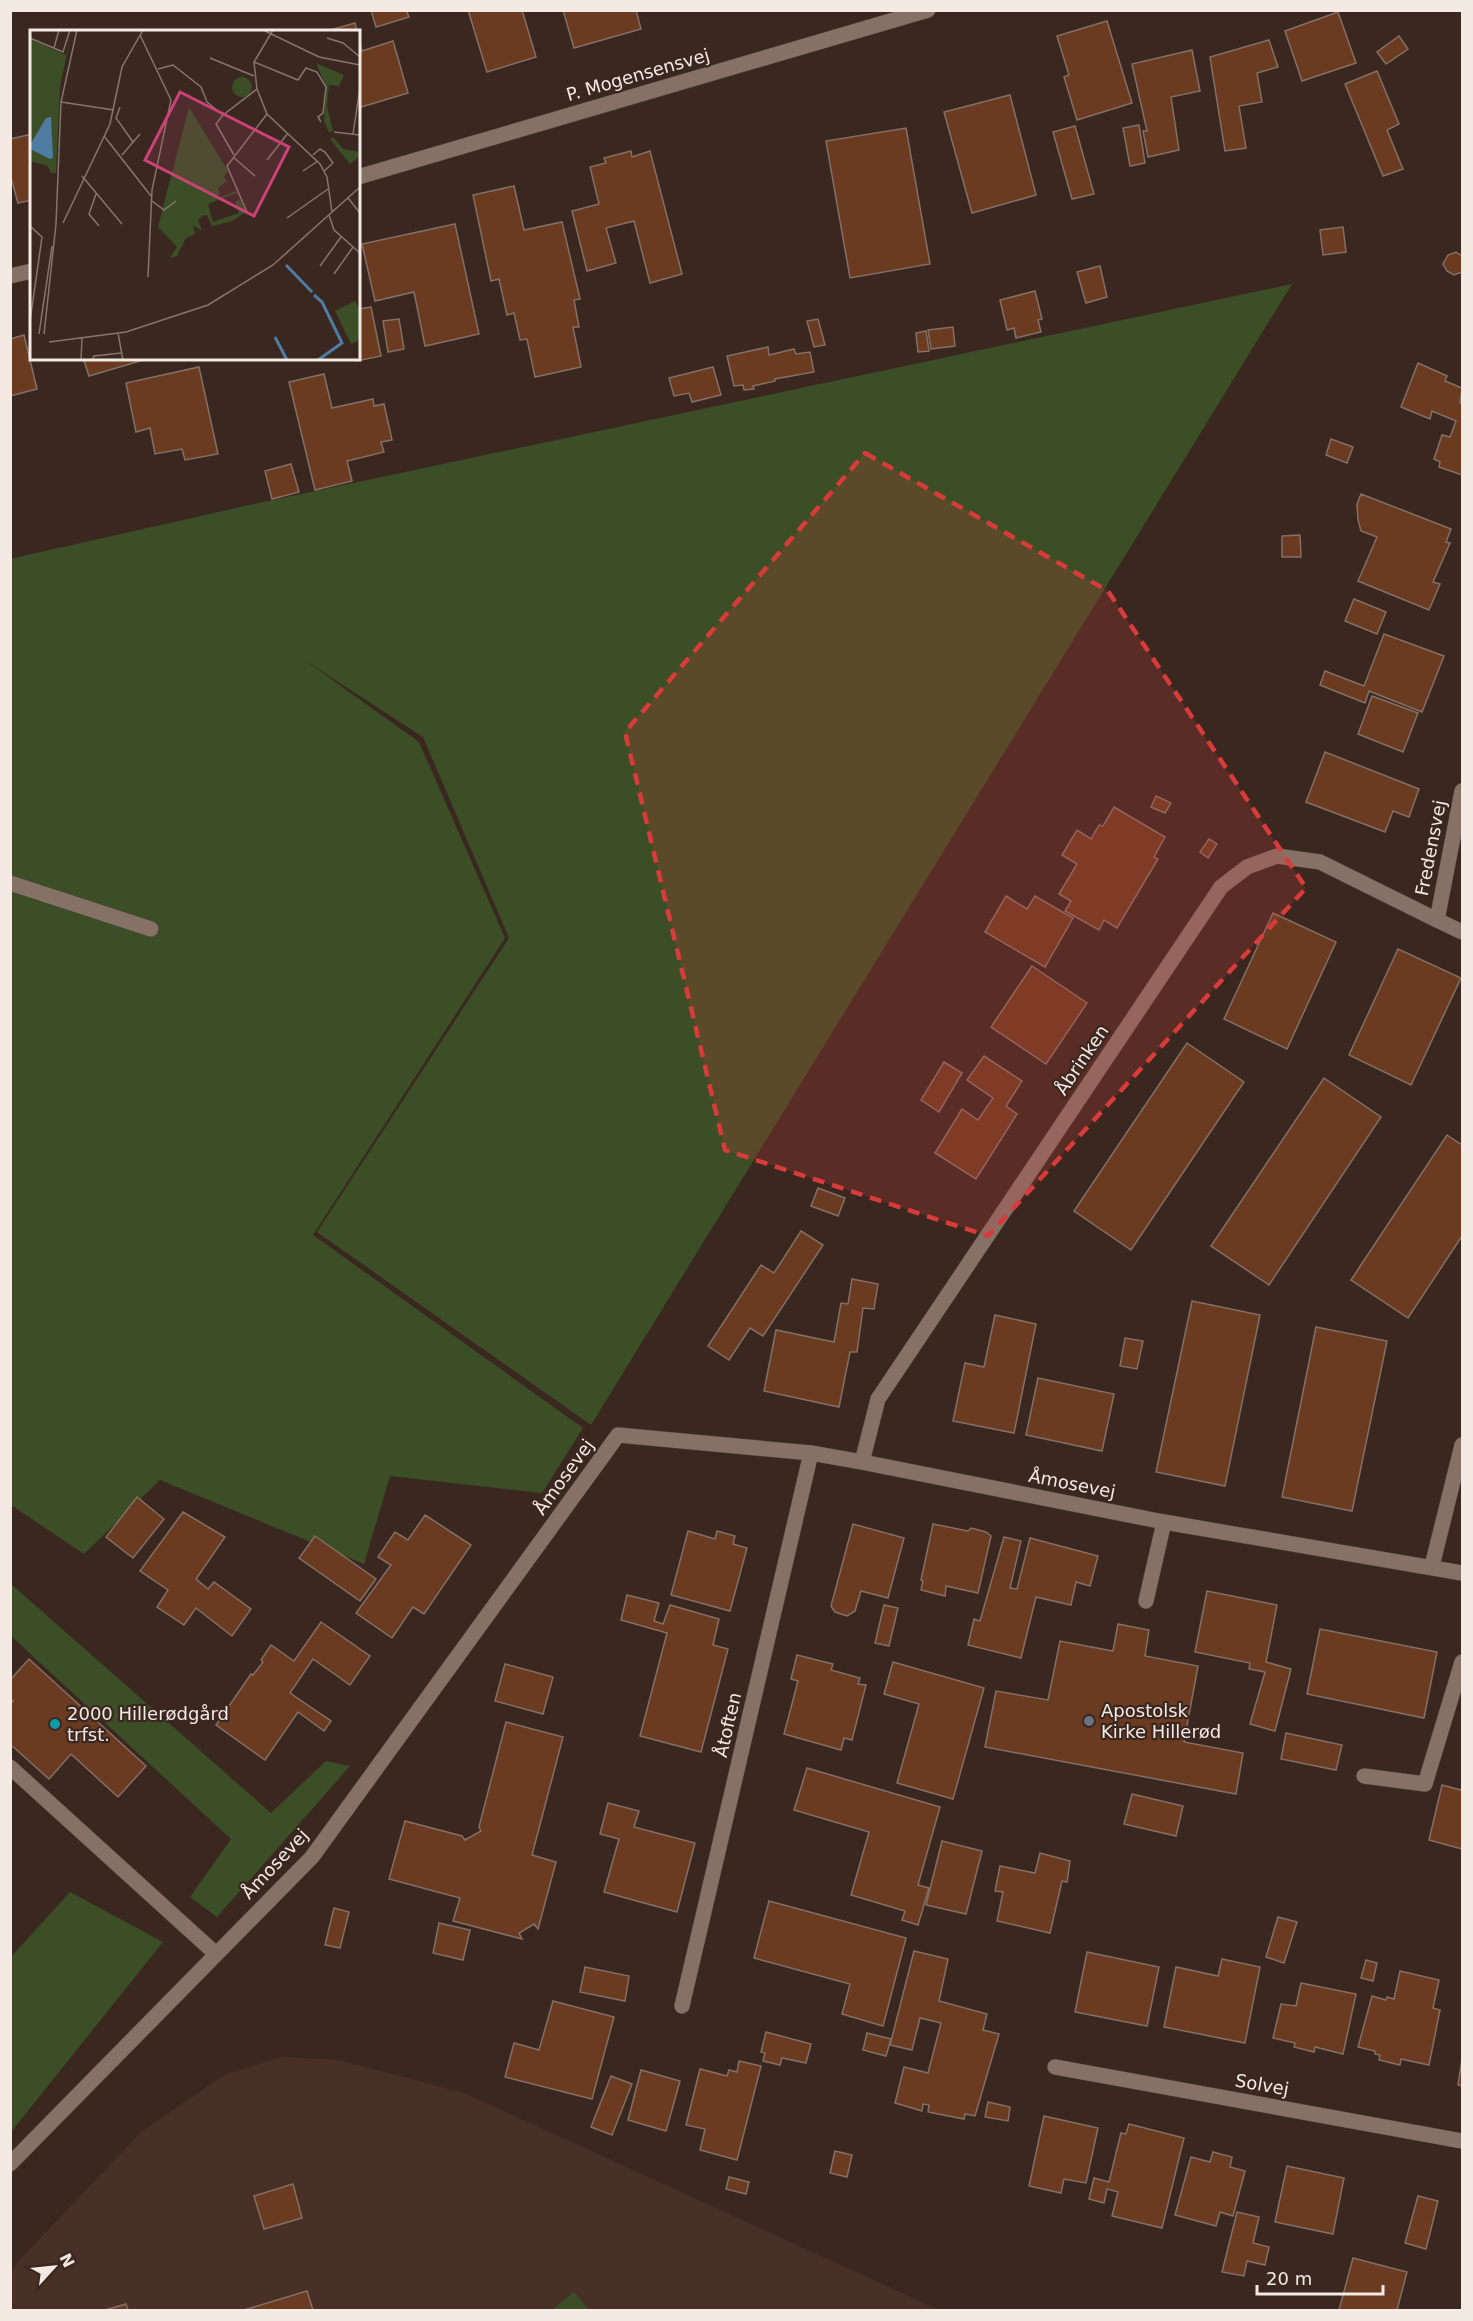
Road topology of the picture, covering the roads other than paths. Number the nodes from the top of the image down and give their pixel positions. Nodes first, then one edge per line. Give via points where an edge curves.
1 (928, 10) edge
2 (360, 176) edge
3 (30, 272) edge
4 (10, 276) edge
5 (1462, 791) edge
6 (10, 883) edge
7 (1437, 920) junction
8 (151, 929) dead end
9 (1462, 932) edge
10 (1462, 1447) edge
11 (811, 1453) junction
12 (862, 1462) junction
13 (1164, 1522) junction
14 (1432, 1566) junction
15 (1462, 1573) edge
16 (1146, 1601) dead end
17 (1462, 1662) edge
18 (10, 1767) edge
19 (1364, 1776) dead end
20 (216, 1954) junction
21 (682, 2006) dead end
22 (1055, 2067) dead end
23 (1462, 2141) edge
24 (10, 2164) edge

1 - 2 street, P. Mogensensvej
3 - 4 street
5 - 7 street, Fredensvej
6 - 8 street
7 - 9 street, Fredensvej
7 - 12 street, Åbrinken via 1320,862 1278,856 1247,867 1221,887 878,1399
10 - 14 street
11 - 12 street, Åmosevej
11 - 20 street, Åmosevej via 618,1435 312,1857
11 - 21 street, Åtoften
12 - 13 street, Åmosevej
13 - 14 street, Åmosevej
13 - 16 street
14 - 15 street, Åmosevej
17 - 19 street via 1425,1784
18 - 20 street
20 - 24 street, Åmosevej
22 - 23 street, Solvej

